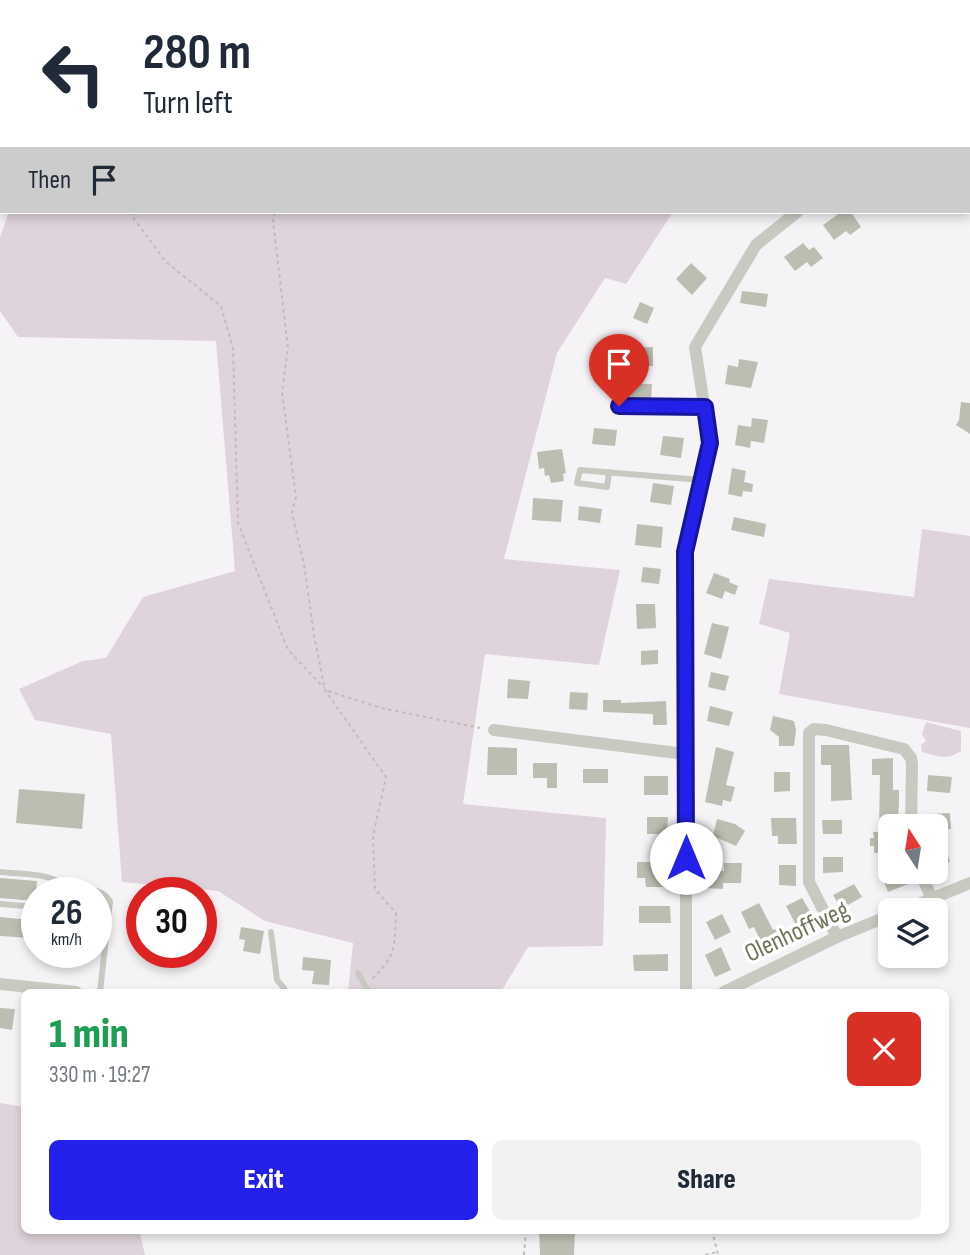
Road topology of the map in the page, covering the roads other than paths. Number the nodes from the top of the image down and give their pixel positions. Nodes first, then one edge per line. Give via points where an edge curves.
1 (795, 214) edge
2 (619, 406) dead end
3 (705, 407) junction
4 (608, 472) junction
5 (701, 480) junction
6 (494, 730) dead end
7 (685, 754) junction
8 (911, 814) edge
9 (0, 872) edge
10 (48, 877) edge
11 (970, 883) edge
12 (934, 898) edge
13 (0, 904) edge
14 (21, 906) edge
15 (878, 920) edge
16 (271, 932) dead end
17 (837, 937) junction
18 (103, 968) edge
19 (358, 973) dead end
20 (0, 984) edge
21 (48, 989) edge
22 (100, 989) edge
23 (284, 989) edge
24 (367, 989) edge
25 (686, 989) edge
26 (730, 989) edge

1 - 3 street via 756,245 695,347
2 - 3 lane
3 - 5 street via 710,443
4 - 4 lane via 580,470 577,483 607,487
4 - 5 lane
5 - 7 street via 685,552
6 - 7 street
7 - 25 street
8 - 17 street via 912,764 904,750 826,730 808,733 809,883
9 - 10 lane
11 - 12 street
13 - 14 lane
15 - 17 street, Olenhoffweg
16 - 23 lane via 276,980
17 - 26 street, Olenhoffweg
18 - 22 lane
19 - 24 lane
20 - 21 street

